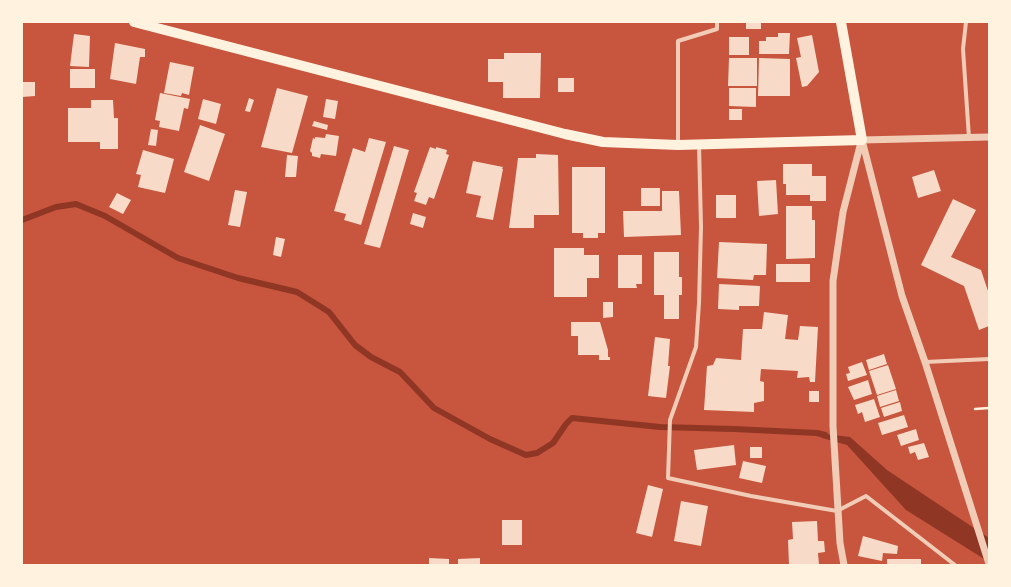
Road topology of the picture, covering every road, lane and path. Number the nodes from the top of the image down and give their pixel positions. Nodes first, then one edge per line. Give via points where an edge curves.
1 (134, 22) edge
2 (717, 22) edge
3 (841, 22) edge
4 (966, 22) edge
5 (989, 137) edge
6 (969, 138) junction
7 (862, 140) junction
8 (678, 145) junction
9 (699, 145) junction
10 (989, 359) edge
11 (925, 362) junction
12 (989, 408) edge
13 (975, 409) dead end
14 (837, 511) junction
15 (989, 564) edge
16 (844, 565) edge
17 (955, 565) edge

1 - 8 main road via 565,134 603,142
2 - 8 street via 717,29 678,41
3 - 7 main road
4 - 6 street via 963,49
5 - 6 street
6 - 7 street
7 - 9 main road
7 - 11 street via 902,296
7 - 14 street via 843,212 833,281 833,426
8 - 9 main road
9 - 14 street via 702,227 696,347 670,420 668,478
10 - 11 street
11 - 15 street
12 - 13 path
14 - 16 street
14 - 17 street via 866,496

